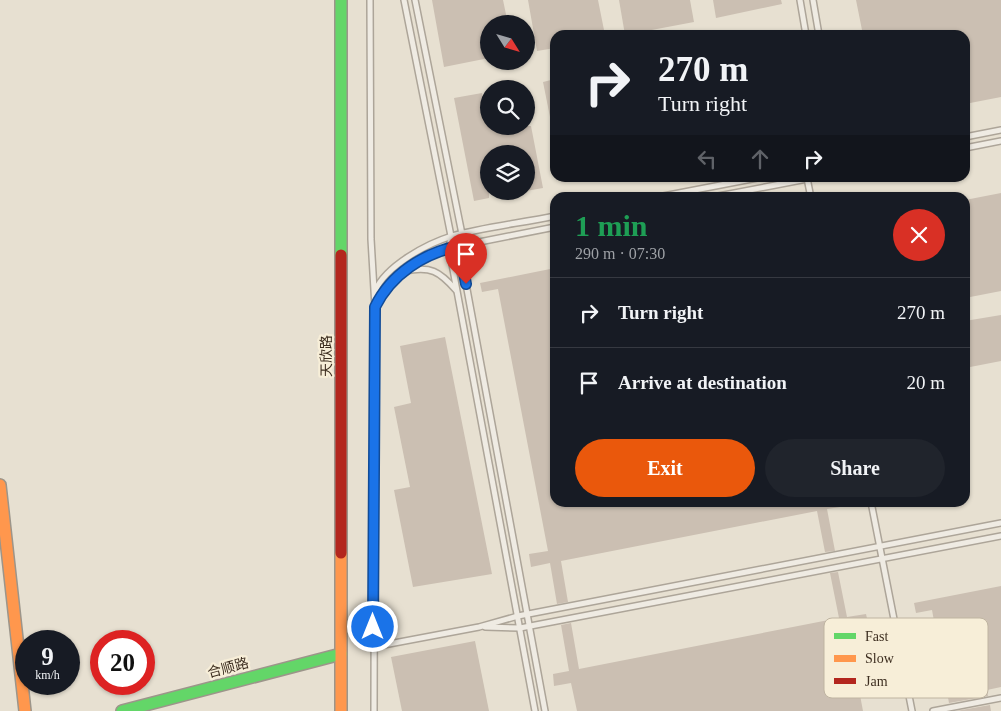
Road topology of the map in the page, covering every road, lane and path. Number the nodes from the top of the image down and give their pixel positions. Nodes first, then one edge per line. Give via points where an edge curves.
1 (341, 0) edge
2 (370, 0) edge
3 (404, 0) edge
4 (415, 0) edge
5 (800, 0) edge
6 (813, 0) edge
7 (805, 30) edge
8 (818, 30) edge
9 (1001, 130) edge
10 (970, 136) edge
11 (1001, 141) edge
12 (970, 147) edge
13 (736, 182) edge
14 (789, 182) edge
15 (684, 192) edge
16 (738, 192) edge
17 (550, 217) edge
18 (550, 228) edge
19 (462, 234) junction
20 (451, 236) junction
21 (459, 246) junction
22 (449, 248) junction
23 (402, 272) junction
24 (457, 292) junction
25 (375, 307) junction
26 (0, 485) edge
27 (871, 507) edge
28 (1001, 524) edge
29 (1001, 536) edge
30 (879, 547) junction
31 (882, 559) junction
32 (527, 614) junction
33 (518, 616) junction
34 (894, 618) edge
35 (479, 627) junction
36 (529, 627) junction
37 (520, 628) junction
38 (373, 647) junction
39 (341, 654) junction
40 (909, 698) edge
41 (1001, 698) edge
42 (25, 711) edge
43 (122, 711) edge
44 (341, 711) edge
45 (374, 711) edge
46 (535, 711) edge
47 (545, 711) edge
48 (912, 711) edge
49 (933, 711) edge

1 - 39 street, 天欣路
2 - 25 lane via 371,240
3 - 20 lane
4 - 19 lane
5 - 7 lane
6 - 8 lane
9 - 10 lane
11 - 12 lane
13 - 15 lane
14 - 16 lane
17 - 19 lane
18 - 21 lane
19 - 20 lane
19 - 21 lane
20 - 22 lane
20 - 25 lane via 418,251 387,274 378,283
21 - 22 lane
21 - 32 lane
22 - 23 lane
22 - 24 lane
23 - 24 lane via 428,269 438,272
23 - 25 lane via 382,293
24 - 33 lane
25 - 38 lane
26 - 42 street
27 - 30 lane
28 - 30 lane
29 - 31 lane
30 - 31 lane
30 - 32 lane
31 - 34 lane
31 - 36 lane
32 - 33 lane
32 - 36 lane
33 - 35 lane
33 - 37 lane
35 - 37 lane
35 - 38 lane
36 - 37 lane
36 - 47 lane
37 - 46 lane
38 - 45 lane
39 - 43 street, 合顺路
39 - 44 street, 天欣路
40 - 48 lane
41 - 49 lane

